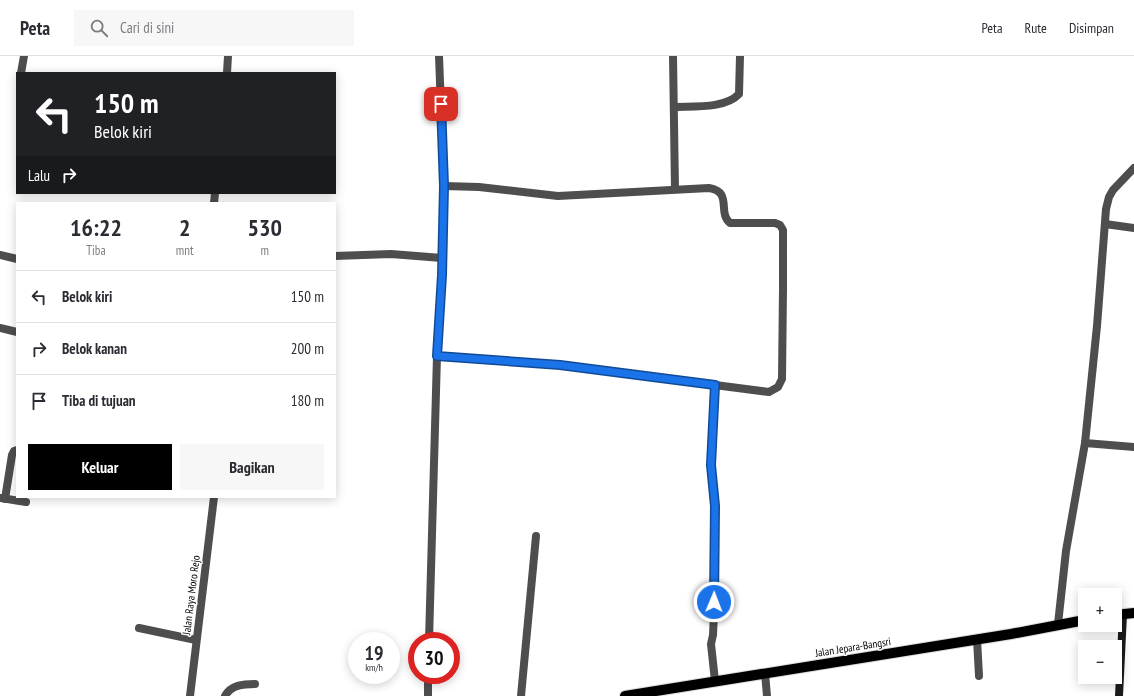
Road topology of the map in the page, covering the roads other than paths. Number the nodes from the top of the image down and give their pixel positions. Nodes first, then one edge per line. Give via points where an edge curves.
1 (24, 56) edge
2 (228, 56) edge
3 (439, 56) edge
4 (673, 56) edge
5 (740, 56) edge
6 (20, 72) edge
7 (227, 72) edge
8 (674, 107) junction
9 (1134, 168) edge
10 (444, 186) junction
11 (675, 189) junction
12 (1105, 224) junction
13 (1134, 228) edge
14 (0, 255) edge
15 (336, 256) edge
16 (442, 258) junction
17 (16, 259) edge
18 (0, 328) edge
19 (16, 332) edge
20 (437, 356) junction
21 (715, 385) junction
22 (1085, 443) junction
23 (1134, 447) edge
24 (16, 450) edge
25 (2, 498) edge
26 (214, 498) edge
27 (26, 502) dead end
28 (536, 536) dead end
29 (1134, 613) edge
30 (1122, 614) edge
31 (1078, 621) edge
32 (1058, 624) junction
33 (139, 628) dead end
34 (429, 632) edge
35 (1119, 632) edge
36 (977, 639) junction
37 (196, 640) junction
38 (765, 673) junction
39 (979, 676) dead end
40 (714, 681) junction
41 (255, 684) dead end
42 (428, 684) edge
43 (190, 696) edge
44 (225, 696) edge
45 (428, 696) edge
46 (521, 696) edge
47 (625, 696) edge
48 (766, 696) edge
49 (1119, 696) edge

1 - 6 street
2 - 7 street
3 - 10 street
4 - 8 street
5 - 8 street via 739,94 735,99 724,104
8 - 11 street
9 - 12 street via 1111,193
10 - 11 street via 479,187 558,196
10 - 16 street
11 - 21 street via 716,189 722,195 725,216 730,223 775,223 783,230 782,379 778,387 769,392
12 - 13 street
12 - 22 street
14 - 17 street
15 - 16 street via 391,254
16 - 20 street
18 - 19 street
20 - 21 street via 560,365
20 - 34 street
21 - 40 street via 711,465 715,506 711,644
22 - 23 street
22 - 32 street via 1066,550
24 - 25 street via 12,455
25 - 27 street
26 - 37 street, Jalan Raya Moro Rejo
28 - 46 street
29 - 30 main road
31 - 32 main road, Jalan Jepara-Bangsri
32 - 36 main road, Jalan Jepara-Bangsri
33 - 37 street
35 - 49 street
36 - 38 main road, Jalan Jepara-Bangsri
36 - 39 street
37 - 43 street, Jalan Raya Moro Rejo
38 - 40 main road, Jalan Jepara-Bangsri
38 - 48 street
40 - 47 main road, Jalan Jepara-Bangsri
41 - 44 street via 232,688
42 - 45 street

